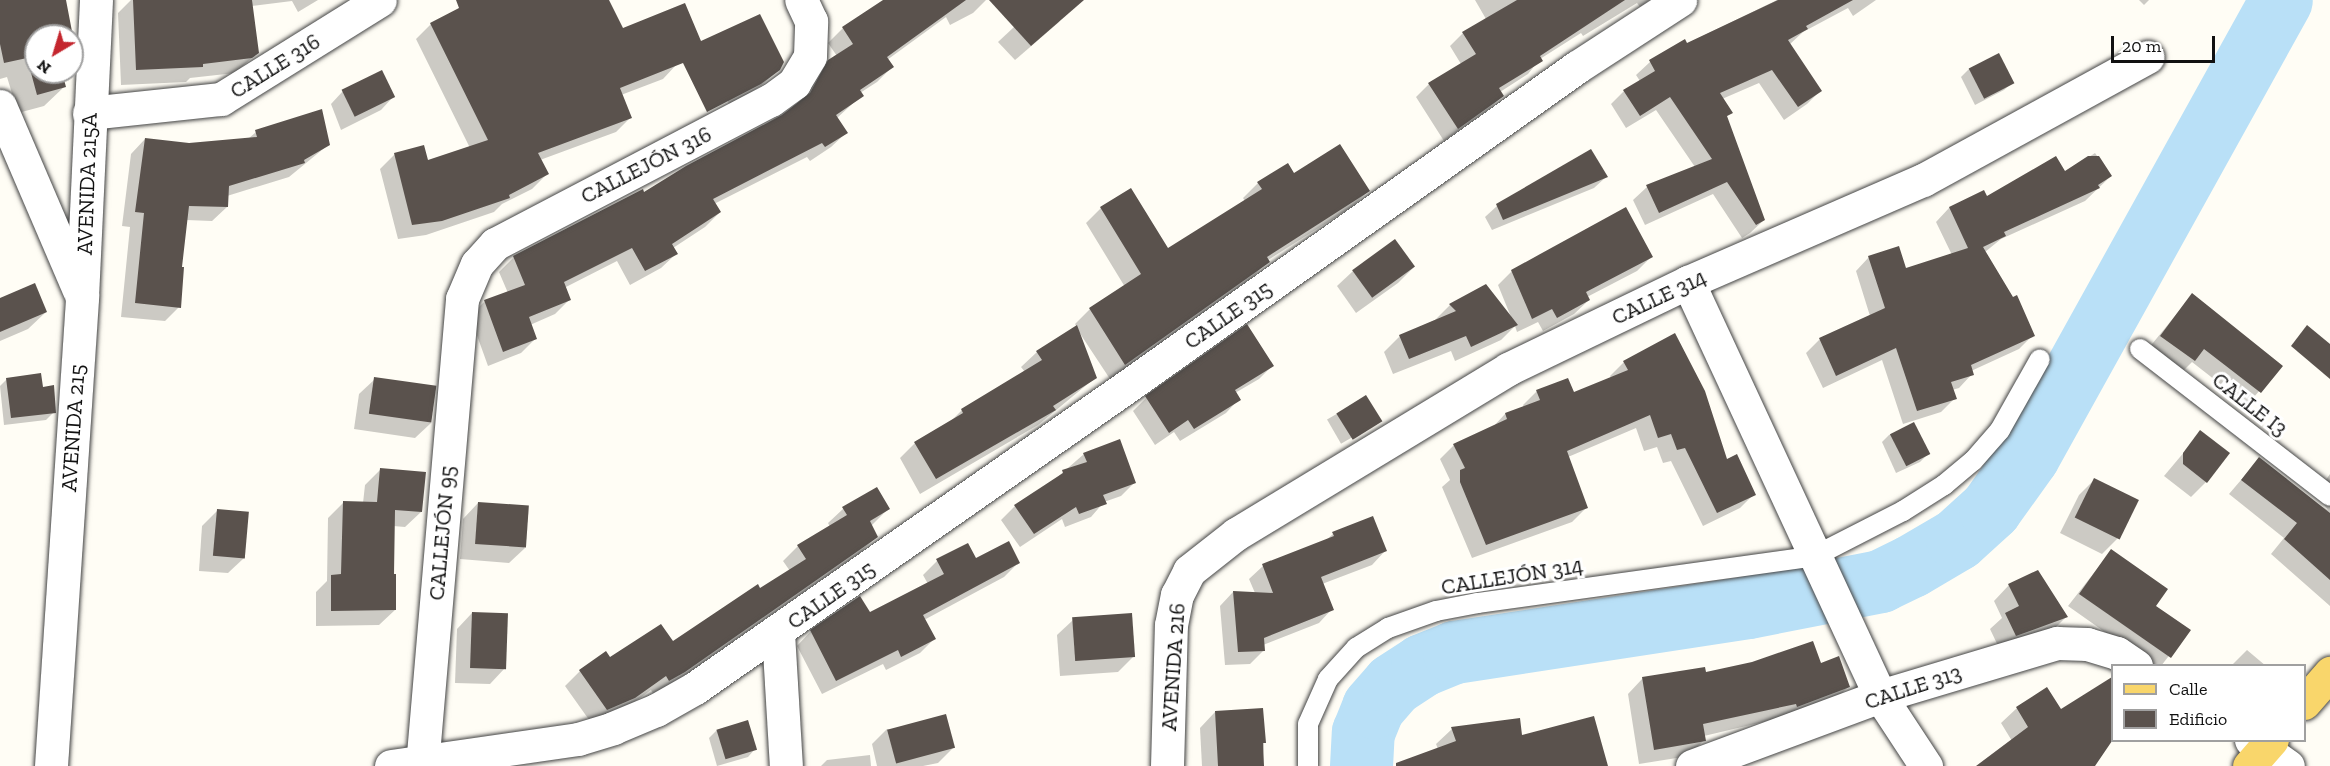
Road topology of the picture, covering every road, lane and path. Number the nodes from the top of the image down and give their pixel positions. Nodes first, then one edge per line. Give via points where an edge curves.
1 (96, 0) edge
2 (380, 0) edge
3 (1680, 0) edge
4 (806, 11) edge
5 (2148, 57) dead end
6 (0, 106) edge
7 (89, 113) junction
8 (1689, 282) junction
9 (82, 297) junction
10 (462, 299) joint
11 (2140, 349) dead end
12 (2040, 359) dead end
13 (2330, 496) edge
14 (1818, 564) junction
15 (1189, 571) joint
16 (778, 633) junction
17 (2133, 664) edge
18 (2330, 674) edge
19 (1880, 696) junction
20 (2306, 701) edge
21 (411, 765) edge
22 (51, 766) edge
23 (786, 766) edge
24 (1167, 766) edge
25 (1308, 766) edge
26 (1692, 766) edge
27 (1926, 766) edge

1 - 7 street, AVENIDA 215A
2 - 7 street, CALLE 316 via 221,99
3 - 16 street, CALLE 315 via 1577,67
4 - 10 street, CALLEJÓN 316 via 810,56 794,83 771,100 495,244 477,264
5 - 8 street, CALLE 314 via 1923,180
6 - 9 street, AVENIDA 215
7 - 9 street, AVENIDA 215A
8 - 14 street
8 - 15 street, CALLE 314 via 1508,369 1236,534
9 - 22 street, AVENIDA 215
10 - 21 street, CALLEJÓN 95
11 - 13 lane, CALLE I3
12 - 14 lane, CALLEJÓN 314 via 2000,430 1973,461 1944,485
14 - 19 street
14 - 25 lane, CALLEJÓN 314 via 1478,603 1388,628 1356,648 1328,679 1308,724
15 - 24 street, AVENIDA 216 via 1177,595 1171,625
16 - 21 street, CALLE 315 via 696,688 613,728 578,739
16 - 23 street
17 - 19 street, CALLE 313 via 2118,653 2087,644 2057,643
18 - 20 main road
19 - 26 street, CALLE 313
19 - 27 street

